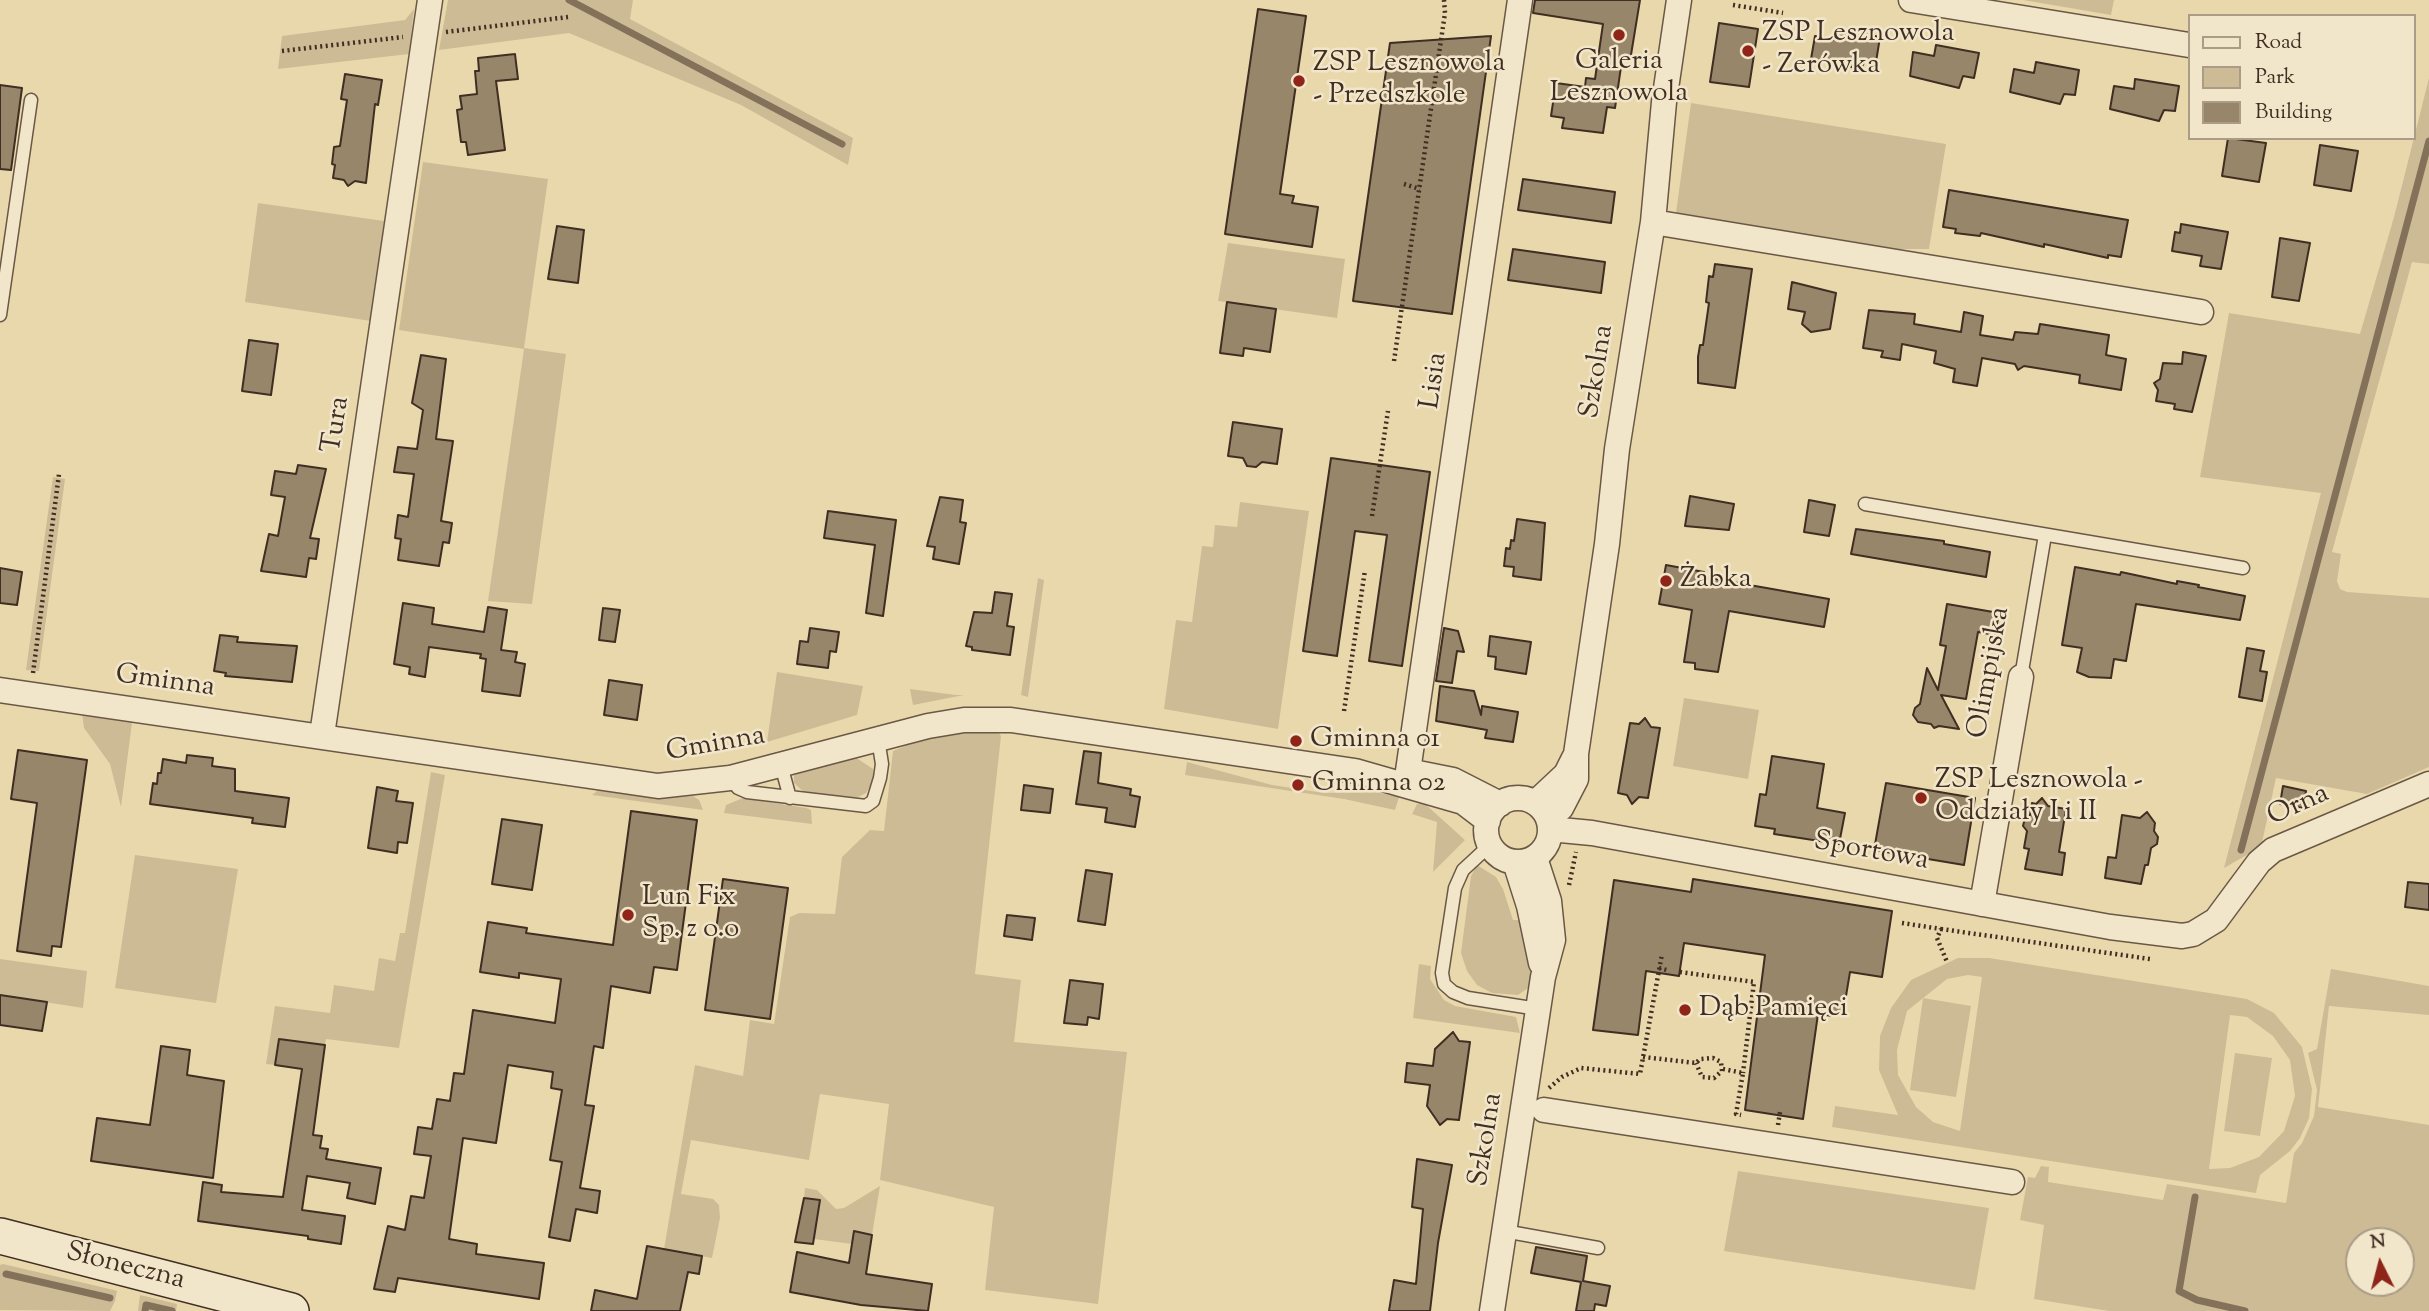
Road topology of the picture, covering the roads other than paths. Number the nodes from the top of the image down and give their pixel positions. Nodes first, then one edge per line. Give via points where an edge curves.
1 (430, 0) edge
2 (1520, 0) edge
3 (1679, 0) edge
4 (1911, 0) edge
5 (2188, 45) edge
6 (31, 100) dead end
7 (1653, 222) junction
8 (2200, 312) dead end
9 (0, 315) edge
10 (1865, 504) dead end
11 (2045, 535) junction
12 (2243, 568) dead end
13 (2021, 677) joint
14 (0, 690) edge
15 (322, 735) junction
16 (878, 739) junction
17 (781, 765) junction
18 (1355, 771) junction
19 (1408, 771) junction
20 (730, 778) junction
21 (2429, 784) edge
22 (790, 798) junction
23 (1544, 817) junction
24 (1493, 823) junction
25 (1525, 860) junction
26 (1982, 904) junction
27 (2182, 936) joint
28 (1538, 1009) junction
29 (1544, 1110) dead end
30 (2012, 1182) dead end
31 (1504, 1231) junction
32 (0, 1236) edge
33 (1598, 1248) dead end
34 (291, 1311) edge
35 (1492, 1311) edge

1 - 15 street, Tura
2 - 19 street, Lisia
3 - 7 street, Szkolna
4 - 5 street
6 - 9 lane
7 - 8 street
7 - 23 street, Szkolna via 1576,754
10 - 11 lane
11 - 12 lane
11 - 13 lane, Olimpijska
13 - 26 street, Olimpijska
14 - 15 street, Gminna
15 - 20 street, Gminna via 639,784 682,786
16 - 17 street, Gminna
16 - 18 street, Gminna via 964,720 1011,720
16 - 22 lane via 880,778 873,801 866,806
17 - 20 street, Gminna
17 - 22 lane
18 - 19 street, Gminna
18 - 24 street, Gminna via 1463,802
19 - 24 street, Gminna via 1453,780
20 - 22 lane via 747,792
21 - 27 street, Orna via 2273,850 2216,920
23 - 24 street via 1520,799
23 - 25 street via 1544,849
23 - 26 street, Sportowa via 1592,833
24 - 25 street via 1500,857
24 - 28 lane via 1455,888 1444,984 1468,998
25 - 28 street, Szkolna via 1549,901 1553,940
26 - 27 street, Sportowa
28 - 31 street, Szkolna
29 - 30 street
31 - 33 lane
31 - 35 street, Szkolna
32 - 34 main road, Słoneczna

